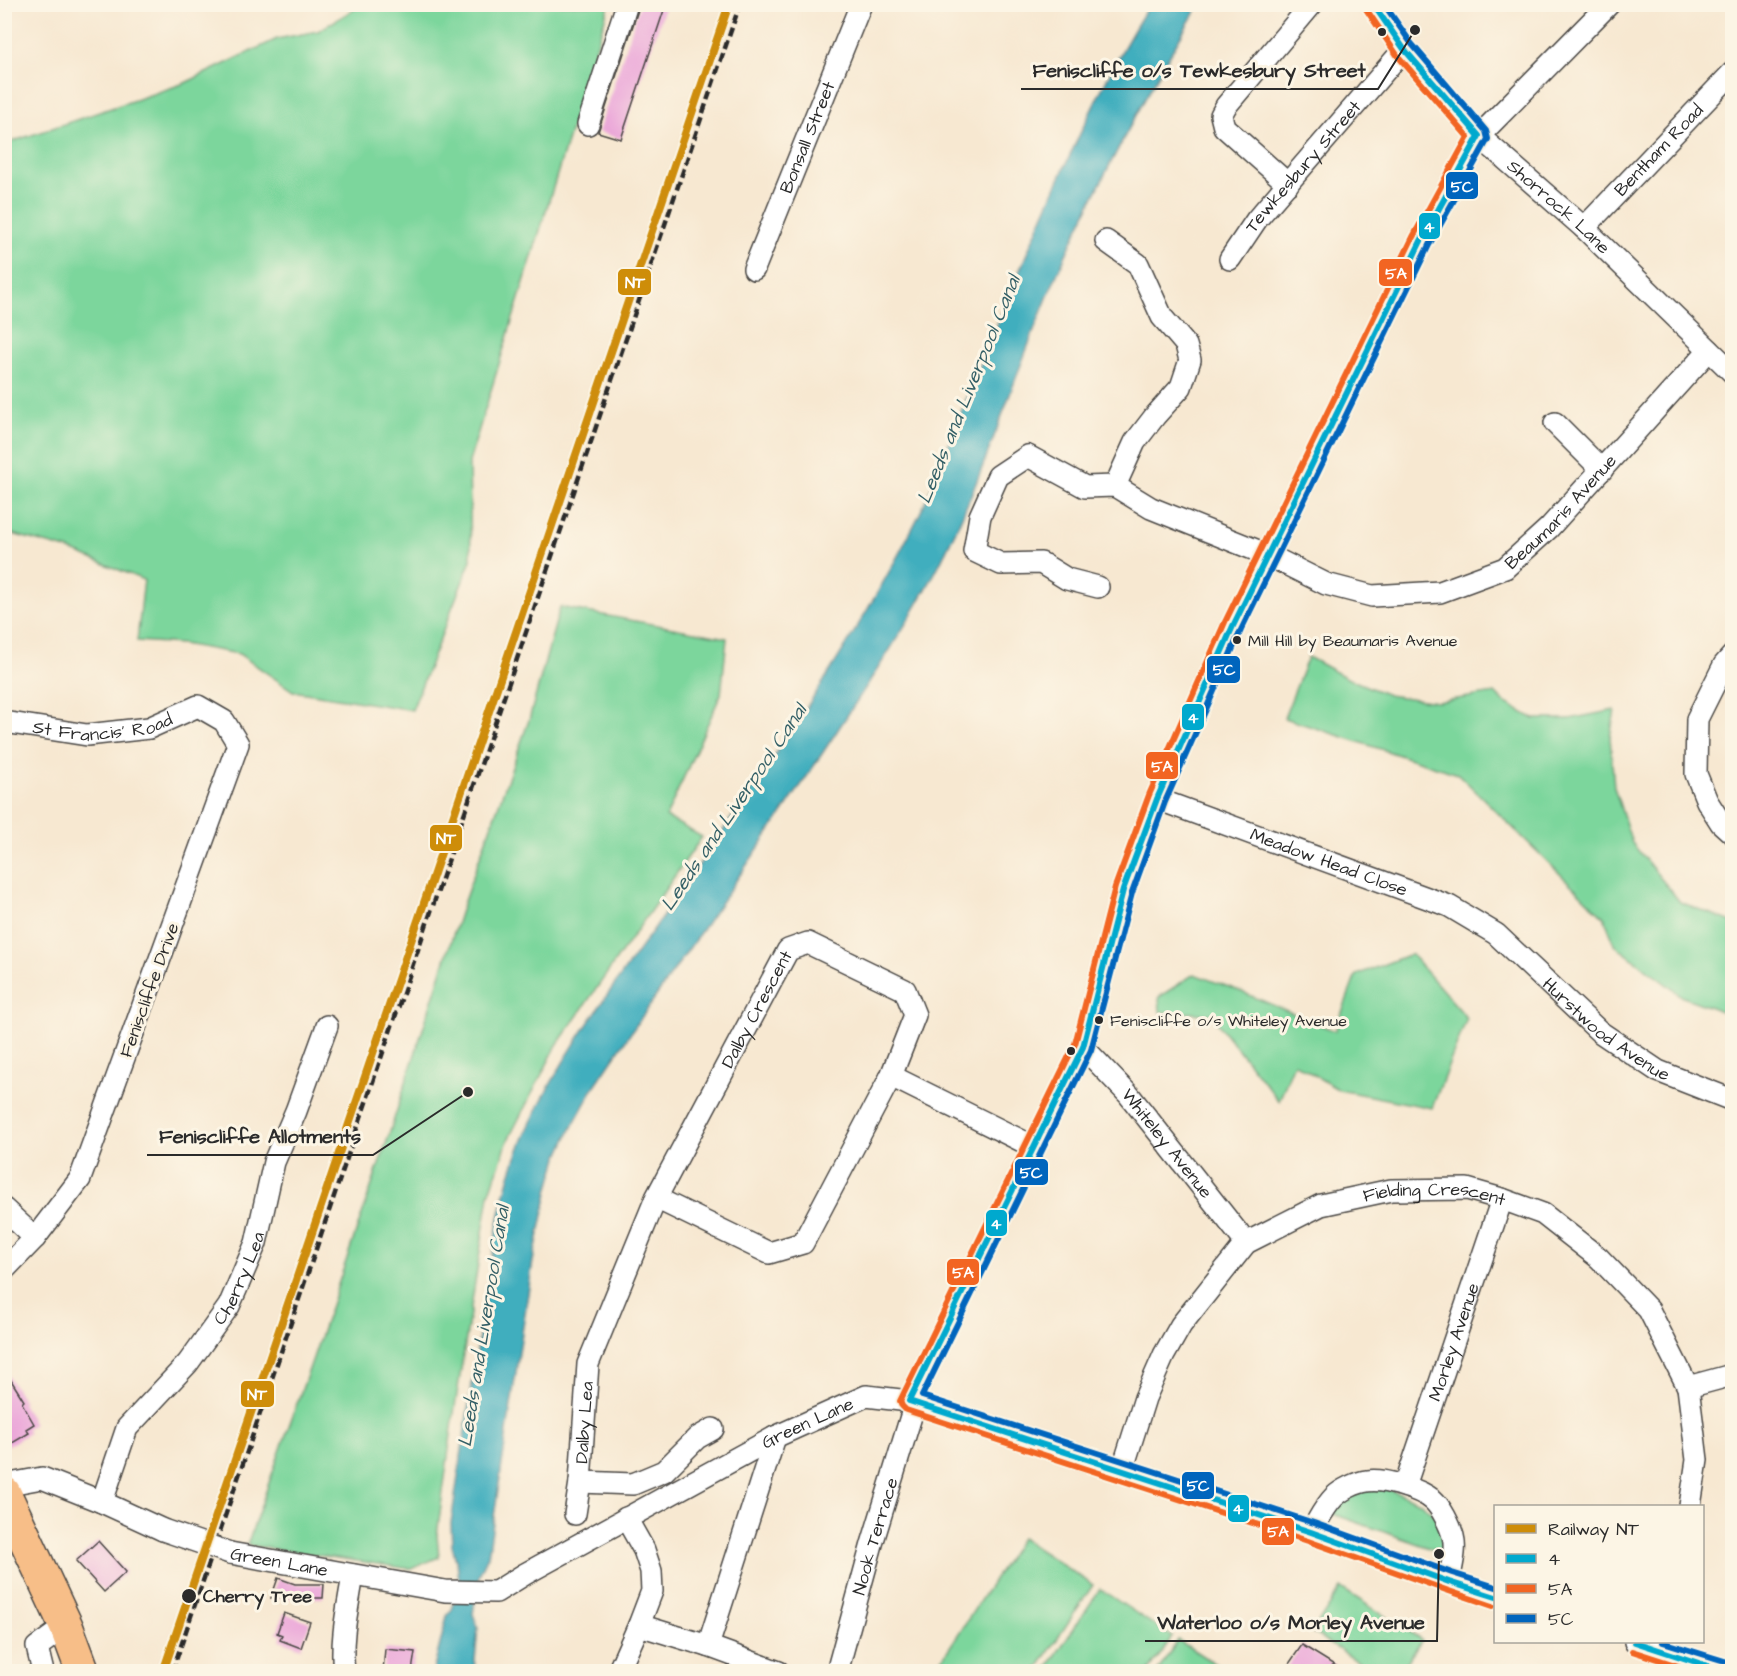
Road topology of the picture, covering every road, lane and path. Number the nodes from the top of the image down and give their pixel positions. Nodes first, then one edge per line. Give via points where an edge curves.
1 (627, 4) edge
2 (861, 4) edge
3 (1312, 4) edge
4 (1373, 4) edge
5 (1609, 4) edge
6 (1404, 50) junction
7 (1732, 73) edge
8 (588, 123) dead end
9 (1479, 136) junction
10 (1288, 184) junction
11 (1584, 228) junction
12 (1106, 241) dead end
13 (1230, 259) dead end
14 (754, 269) dead end
15 (1709, 350) junction
16 (1732, 372) edge
17 (1555, 423) dead end
18 (1602, 470) junction
19 (1114, 486) junction
20 (1268, 555) junction
21 (1098, 587) dead end
22 (1732, 656) edge
23 (198, 706) joint
24 (4, 722) edge
25 (1157, 799) junction
26 (1732, 833) edge
27 (1496, 934) joint
28 (327, 1026) dead end
29 (1083, 1047) junction
30 (891, 1076) junction
31 (1732, 1100) edge
32 (1034, 1147) junction
33 (656, 1197) junction
34 (1503, 1198) junction
35 (4, 1209) edge
36 (35, 1238) junction
37 (1246, 1244) junction
38 (4, 1270) edge
39 (588, 1364) joint
40 (1732, 1376) edge
41 (1688, 1387) junction
42 (909, 1401) junction
43 (712, 1429) dead end
44 (775, 1437) junction
45 (1122, 1471) junction
46 (580, 1482) junction
47 (4, 1485) edge
48 (1405, 1486) junction
49 (4, 1493) edge
50 (102, 1502) junction
51 (1690, 1505) edge
52 (575, 1514) dead end
53 (626, 1518) junction
54 (1311, 1532) junction
55 (353, 1575) junction
56 (1449, 1582) junction
57 (1494, 1596) edge
58 (639, 1624) junction
59 (66, 1626) junction
60 (1645, 1643) edge
61 (708, 1646) junction
62 (43, 1671) edge
63 (83, 1671) edge
64 (344, 1671) edge
65 (618, 1671) edge
66 (779, 1671) edge
67 (837, 1671) edge
68 (1728, 1671) edge

1 - 8 street
2 - 14 street, Bonsall Street
3 - 10 street via 1221,115 1224,127
4 - 6 street, Shorrock Lane
5 - 9 street
6 - 9 street, Shorrock Lane
6 - 10 street, Tewkesbury Street
7 - 11 street, Bentham Road
9 - 11 street, Shorrock Lane
9 - 20 street via 1421,241
10 - 13 street, Tewkesbury Street via 1257,219
11 - 15 street, Shorrock Lane
12 - 19 street via 1138,264 1162,317 1186,345 1190,360 1181,387 1135,442
15 - 16 street, Shorrock Lane
15 - 18 street, Beaumaris Avenue
17 - 18 street
18 - 20 street, Beaumaris Avenue via 1549,528 1505,568 1440,592 1372,596 1326,584
19 - 20 street, Beaumaris Avenue via 1151,508
19 - 21 street via 1086,487 1028,456 998,476 980,516 974,551 1001,564 1041,563 1067,579
20 - 25 street
22 - 26 street via 1697,719 1696,774 1707,801
23 - 24 street, St Francis' Road via 149,728 87,735
23 - 36 street, Feniscliffe Drive via 224,721 238,744 80,1179
25 - 27 street, Meadow Head Close via 1449,906
25 - 29 street via 1123,890
27 - 31 street, Hurstwood Avenue via 1600,1032 1658,1071
28 - 50 street, Cherry Lea via 274,1162 256,1243 229,1306 188,1363 127,1428
29 - 32 street
29 - 37 street, Whiteley Avenue via 1129,1095
30 - 32 street
30 - 33 street, Dalby Crescent via 803,1243 769,1253
30 - 33 street, Dalby Crescent via 915,1015 905,990 808,943 788,950
32 - 42 street
33 - 39 street, Dalby Crescent
34 - 37 street, Fielding Crescent via 1467,1189 1391,1190 1321,1205
34 - 41 street, Fielding Crescent via 1543,1214 1599,1258 1649,1310
34 - 48 street, Morley Avenue
35 - 36 street
36 - 38 street, Feniscliffe Drive
37 - 45 street, Fielding Crescent via 1181,1325 1164,1355 1145,1398
39 - 46 street, Dalby Lea
40 - 41 street
41 - 51 street, Fielding Crescent via 1697,1460
42 - 44 street, Green Lane via 866,1396
42 - 45 street, Green Lane
42 - 67 street, Nook Terrace via 912,1413
43 - 46 street, Dalby Lea via 697,1438 664,1471 633,1484
44 - 53 street, Green Lane
44 - 61 street
45 - 54 street, Green Lane
46 - 52 street, Dalby Lea
47 - 50 street, Green Lane via 42,1478
48 - 54 street via 1367,1481 1351,1487 1335,1496
48 - 56 street via 1433,1500 1448,1522 1454,1538
49 - 59 main road
50 - 55 street, Green Lane, bridge via 164,1530 230,1553
53 - 55 street, Green Lane via 496,1593 445,1591
53 - 58 street via 651,1571 652,1591
54 - 56 street, Green Lane
55 - 64 street via 344,1630
56 - 57 street, Green Lane
58 - 61 street
58 - 65 street
59 - 62 street via 37,1647
59 - 63 main road
60 - 68 street
61 - 66 street

